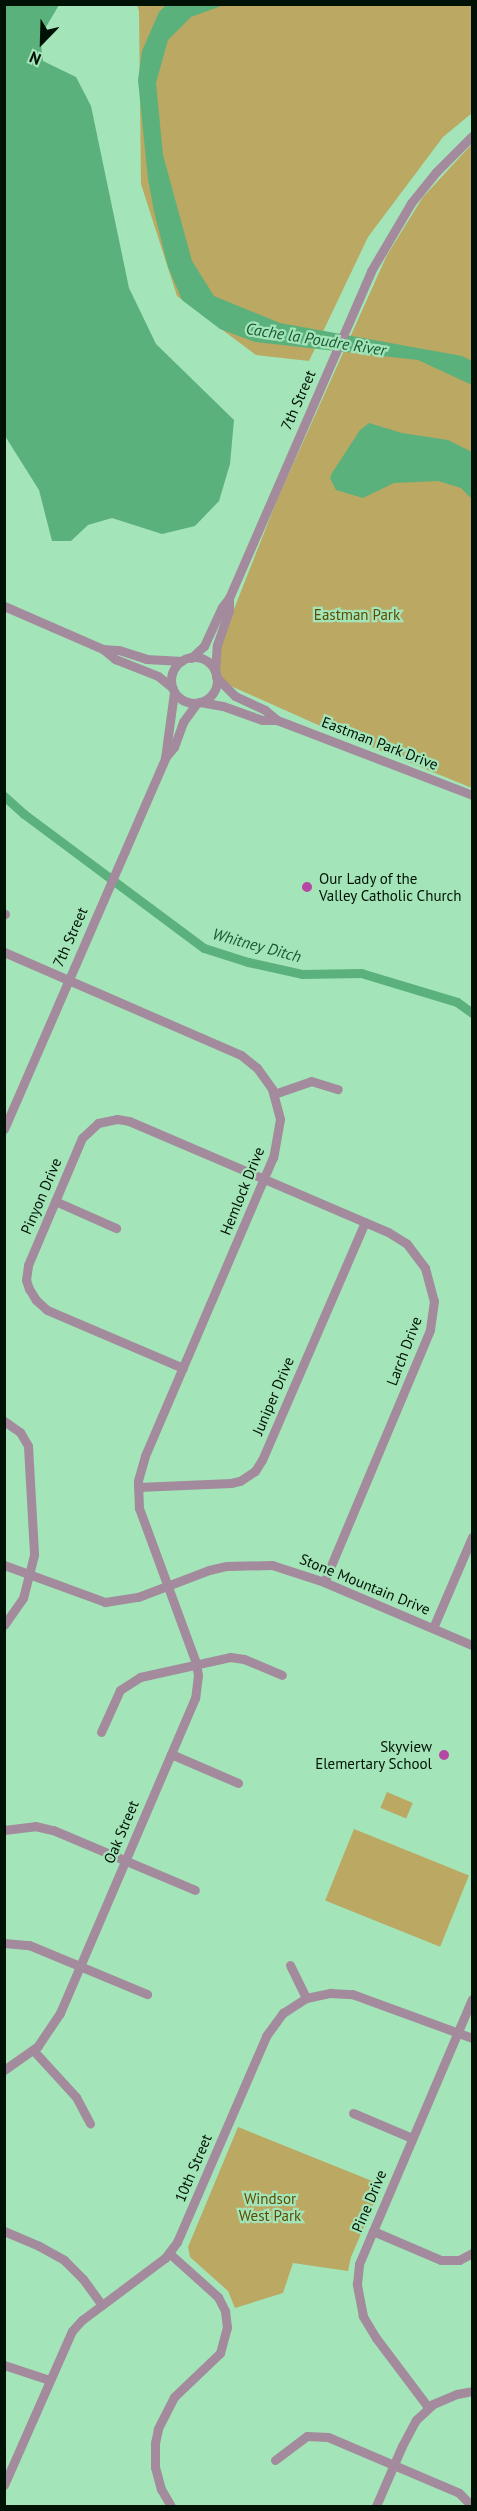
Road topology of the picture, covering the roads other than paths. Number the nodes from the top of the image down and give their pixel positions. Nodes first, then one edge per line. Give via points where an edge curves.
1 (472, 136) edge
2 (230, 598) junction
3 (4, 606) edge
4 (103, 649) junction
5 (186, 660) junction
6 (216, 675) junction
7 (173, 690) junction
8 (199, 703) junction
9 (277, 720) junction
10 (165, 758) junction
11 (472, 795) edge
12 (4, 952) edge
13 (68, 980) junction
14 (338, 1089) dead end
15 (274, 1094) junction
16 (4, 1129) edge
17 (264, 1179) junction
18 (55, 1202) junction
19 (364, 1221) junction
20 (116, 1228) dead end
21 (183, 1368) junction
22 (4, 1422) edge
23 (138, 1487) junction
24 (472, 1537) edge
25 (4, 1565) edge
26 (30, 1575) junction
27 (324, 1582) junction
28 (168, 1585) junction
29 (4, 1625) edge
30 (433, 1628) junction
31 (472, 1645) edge
32 (196, 1663) junction
33 (282, 1675) dead end
34 (101, 1732) dead end
35 (171, 1754) junction
36 (238, 1783) dead end
37 (4, 1830) edge
38 (126, 1861) junction
39 (195, 1890) dead end
40 (4, 1943) edge
41 (290, 1965) dead end
42 (80, 1967) junction
43 (147, 1994) dead end
44 (306, 1998) junction
45 (472, 1999) edge
46 (458, 2033) junction
47 (472, 2038) edge
48 (33, 2050) junction
49 (4, 2070) edge
50 (352, 2113) dead end
51 (90, 2123) dead end
52 (412, 2138) junction
53 (4, 2231) edge
54 (373, 2231) junction
55 (170, 2253) junction
56 (472, 2253) edge
57 (102, 2305) junction
58 (4, 2365) edge
59 (49, 2380) junction
60 (472, 2391) edge
61 (428, 2407) junction
62 (274, 2460) dead end
63 (394, 2465) junction
64 (4, 2486) edge
65 (171, 2506) edge
66 (376, 2506) edge
67 (472, 2506) edge

1 - 2 street, 7th Street via 411,203 371,271
2 - 5 street, 7th Street via 204,646
2 - 6 street, 7th Street via 217,645
3 - 4 street
4 - 5 street via 146,659
4 - 7 street via 115,659 158,676
5 - 6 street via 208,663
5 - 7 street via 172,673
6 - 8 street via 211,695
6 - 9 street, Eastman Park Drive via 235,696
7 - 8 street via 186,702
7 - 10 street, 7th Street
8 - 9 street, Eastman Park Drive via 223,706 262,720
8 - 10 street, 7th Street via 183,722 174,747
9 - 11 street, Eastman Park Drive
10 - 13 street, 7th Street
12 - 13 street, Hemlock Drive
13 - 15 street, Hemlock Drive via 241,1055 263,1075
13 - 16 street, 7th Street
14 - 15 street via 311,1081
15 - 17 street, Hemlock Drive via 279,1134
17 - 18 street, Pinyon Drive via 129,1121 110,1120 98,1123 86,1133
17 - 19 street, Larch Drive
17 - 21 street, Hemlock Drive
18 - 20 street
18 - 21 street, Pinyon Drive via 27,1270 29,1289 36,1300 47,1310
19 - 23 street, Juniper Drive via 255,1471 240,1481
19 - 27 street, Larch Drive via 399,1238 416,1254 428,1274 434,1312 430,1330
21 - 23 street, Hemlock Drive via 145,1456
22 - 26 street via 20,1432 30,1457 34,1555
23 - 28 street, Hemlock Drive via 140,1508
24 - 30 street
25 - 26 street, Stone Mountain Drive
26 - 28 street, Stone Mountain Drive via 105,1602 131,1599
26 - 29 street via 19,1606
27 - 28 street, Stone Mountain Drive via 272,1565 246,1564 209,1570
27 - 30 street, Stone Mountain Drive
28 - 32 street, Oak Street
30 - 31 street, Stone Mountain Drive
32 - 33 street via 230,1657
32 - 34 street via 129,1682 120,1690
32 - 35 street, Oak Street via 195,1698
35 - 36 street
35 - 38 street, Oak Street
37 - 38 street via 42,1827
38 - 39 street
38 - 42 street, Oak Street
40 - 42 street via 29,1945
41 - 44 street
42 - 43 street
42 - 48 street, Oak Street via 60,2013
44 - 46 street, 10th Street via 352,1994
44 - 55 street, 10th Street via 284,2013 266,2036
45 - 46 street, Pine Drive
46 - 47 street, 10th Street
46 - 52 street, Pine Drive
48 - 49 street, Oak Street
48 - 51 street via 76,2097
50 - 52 street
52 - 54 street, Pine Drive
53 - 57 street via 64,2260
54 - 56 street via 434,2259 459,2260
54 - 61 street, Pine Drive via 359,2264 357,2284 363,2316
55 - 57 street, 10th Street
55 - 65 street via 219,2297 227,2326 220,2353 174,2397 158,2429 155,2468
57 - 59 street, 10th Street via 72,2331
58 - 59 street
59 - 64 street, 10th Street
60 - 61 street
61 - 63 street via 411,2428
62 - 63 street via 307,2436 317,2434
63 - 66 street
63 - 67 street via 459,2493

